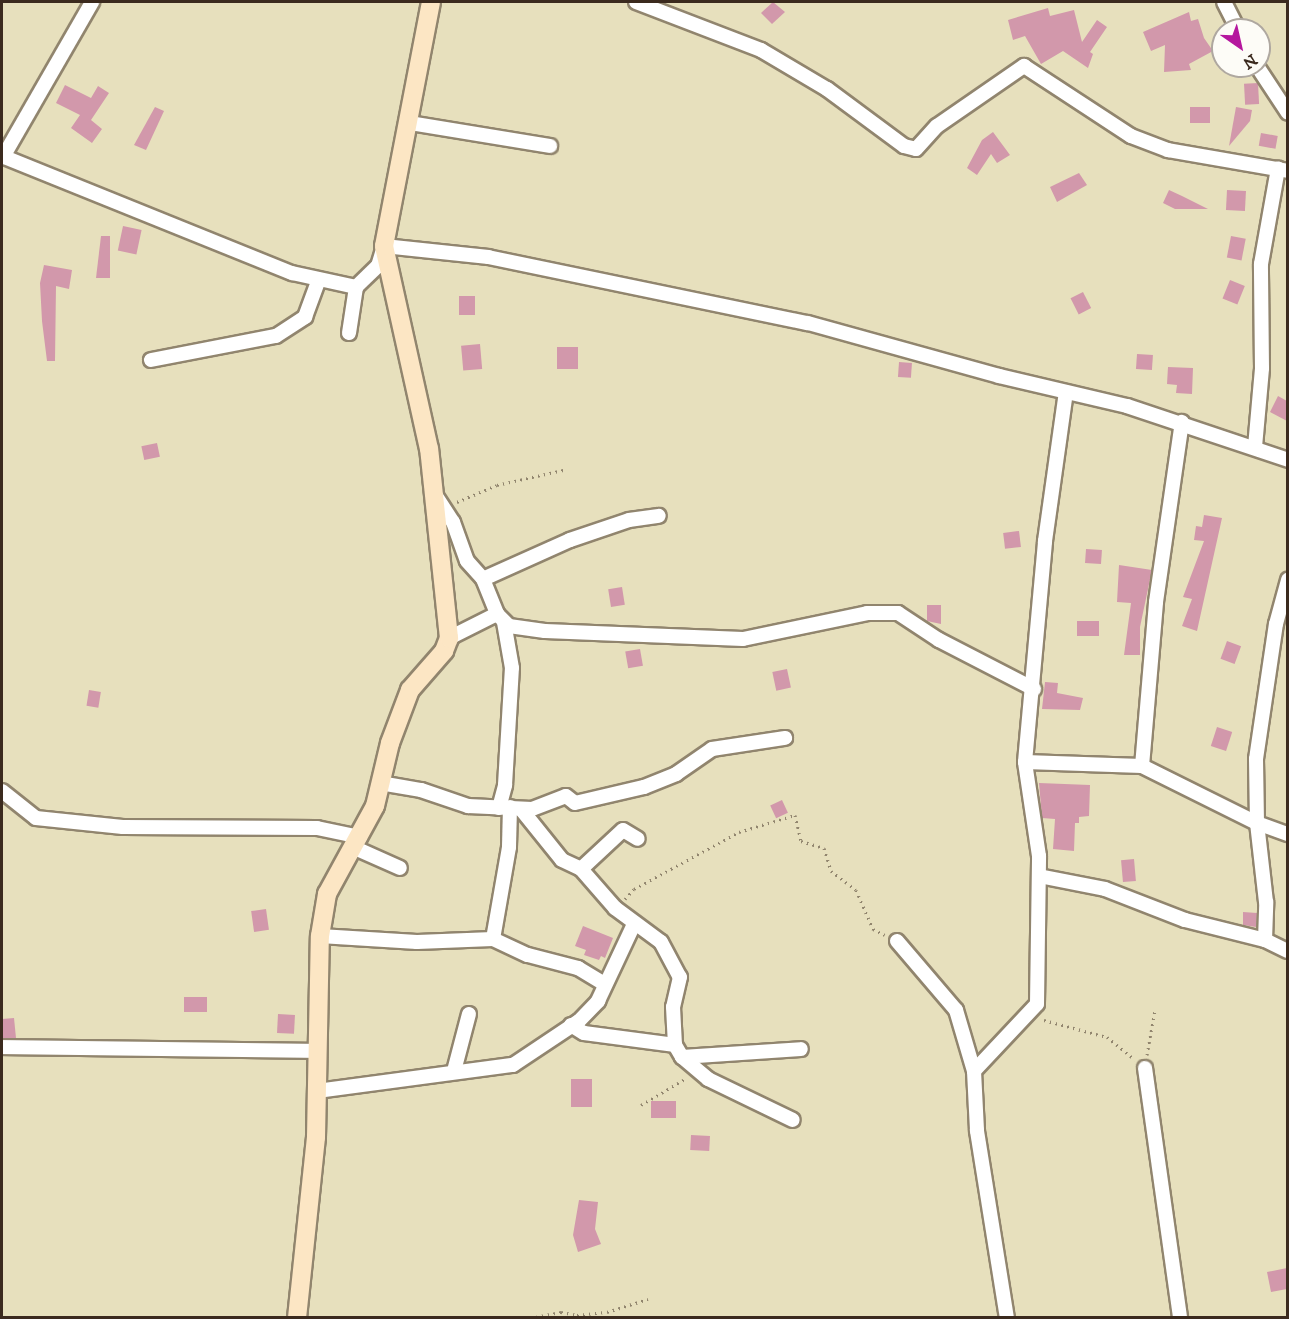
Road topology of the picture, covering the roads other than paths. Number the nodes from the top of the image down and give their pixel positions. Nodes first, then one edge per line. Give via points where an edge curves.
1 (92, 2) edge
2 (431, 2) edge
3 (636, 2) edge
4 (1224, 2) edge
5 (1232, 18) edge
6 (1265, 78) edge
7 (1287, 113) edge
8 (410, 123) junction
9 (550, 146) dead end
10 (2, 157) edge
11 (1283, 170) edge
12 (384, 246) junction
13 (320, 279) junction
14 (356, 287) junction
15 (349, 333) dead end
16 (151, 360) dead end
17 (1066, 392) junction
18 (1182, 422) junction
19 (1255, 447) junction
20 (1287, 460) edge
21 (435, 495) junction
22 (659, 516) dead end
23 (483, 579) junction
24 (1287, 579) edge
25 (500, 618) junction
26 (449, 638) junction
27 (1034, 689) junction
28 (785, 738) dead end
29 (1025, 762) junction
30 (1142, 766) junction
31 (380, 783) junction
32 (2, 791) edge
33 (510, 808) junction
34 (1257, 823) junction
35 (1287, 834) edge
36 (638, 839) dead end
37 (357, 842) junction
38 (400, 868) dead end
39 (581, 869) junction
40 (1039, 876) junction
41 (634, 924) junction
42 (320, 936) junction
43 (493, 939) junction
44 (1265, 940) junction
45 (897, 941) road end
46 (1287, 951) edge
47 (603, 983) junction
48 (469, 1014) dead end
49 (572, 1025) junction
50 (2, 1047) edge
51 (801, 1049) dead end
52 (317, 1051) junction
53 (678, 1051) junction
54 (1145, 1068) road end
55 (454, 1071) junction
56 (974, 1071) junction
57 (317, 1091) junction
58 (793, 1120) dead end
59 (297, 1317) edge
60 (1007, 1317) edge
61 (1180, 1317) edge

1 - 10 street
2 - 8 street
3 - 11 street via 761,50 828,89 904,147 916,149 937,126 1024,66 1131,136 1168,150
4 - 5 street
6 - 7 street
8 - 9 street
8 - 12 street
10 - 13 street via 292,273
11 - 19 street via 1261,264 1262,368
12 - 14 street via 378,266
12 - 17 street via 488,257 699,298
12 - 21 street via 422,405
13 - 14 street
13 - 16 street via 305,317 276,336
14 - 15 street
17 - 18 street
17 - 27 street via 1045,541
18 - 19 street
18 - 30 street via 1156,602
19 - 20 street
21 - 23 street via 453,522 468,561
21 - 26 street
22 - 23 street via 629,520 570,540
23 - 25 street
24 - 34 street via 1276,624 1256,759
25 - 26 street via 486,616
25 - 27 street via 545,631 716,640 743,639 867,613 898,613 918,622 939,640
25 - 33 street via 512,668 505,785
26 - 31 street via 444,651 418,678 407,697
27 - 29 street
28 - 33 street via 712,749 676,774 644,787 575,803 566,796
29 - 30 street
29 - 40 street
30 - 34 street
31 - 33 street via 421,790 468,806
31 - 37 street via 375,806 359,830
32 - 37 street via 36,818 123,826 317,828
33 - 39 street via 562,860
33 - 43 street via 509,847
34 - 35 street
34 - 44 street via 1266,902
36 - 39 street via 623,830
37 - 38 street
37 - 42 street via 327,894
39 - 41 street
40 - 44 street via 1105,889 1185,920
40 - 56 street via 1036,1004
41 - 47 street via 616,968
41 - 53 street via 661,942 680,977 673,1007
42 - 43 street via 417,942
42 - 52 street
43 - 47 street via 528,955 578,968
44 - 46 street
45 - 56 street via 956,1010
47 - 49 street via 598,1001
48 - 55 street
49 - 53 street via 584,1033
49 - 55 street via 513,1065
50 - 52 street
51 - 53 street
52 - 57 street
53 - 58 street via 708,1079
54 - 61 street
55 - 57 street via 391,1084
56 - 60 street via 977,1131
57 - 59 street via 316,1137

